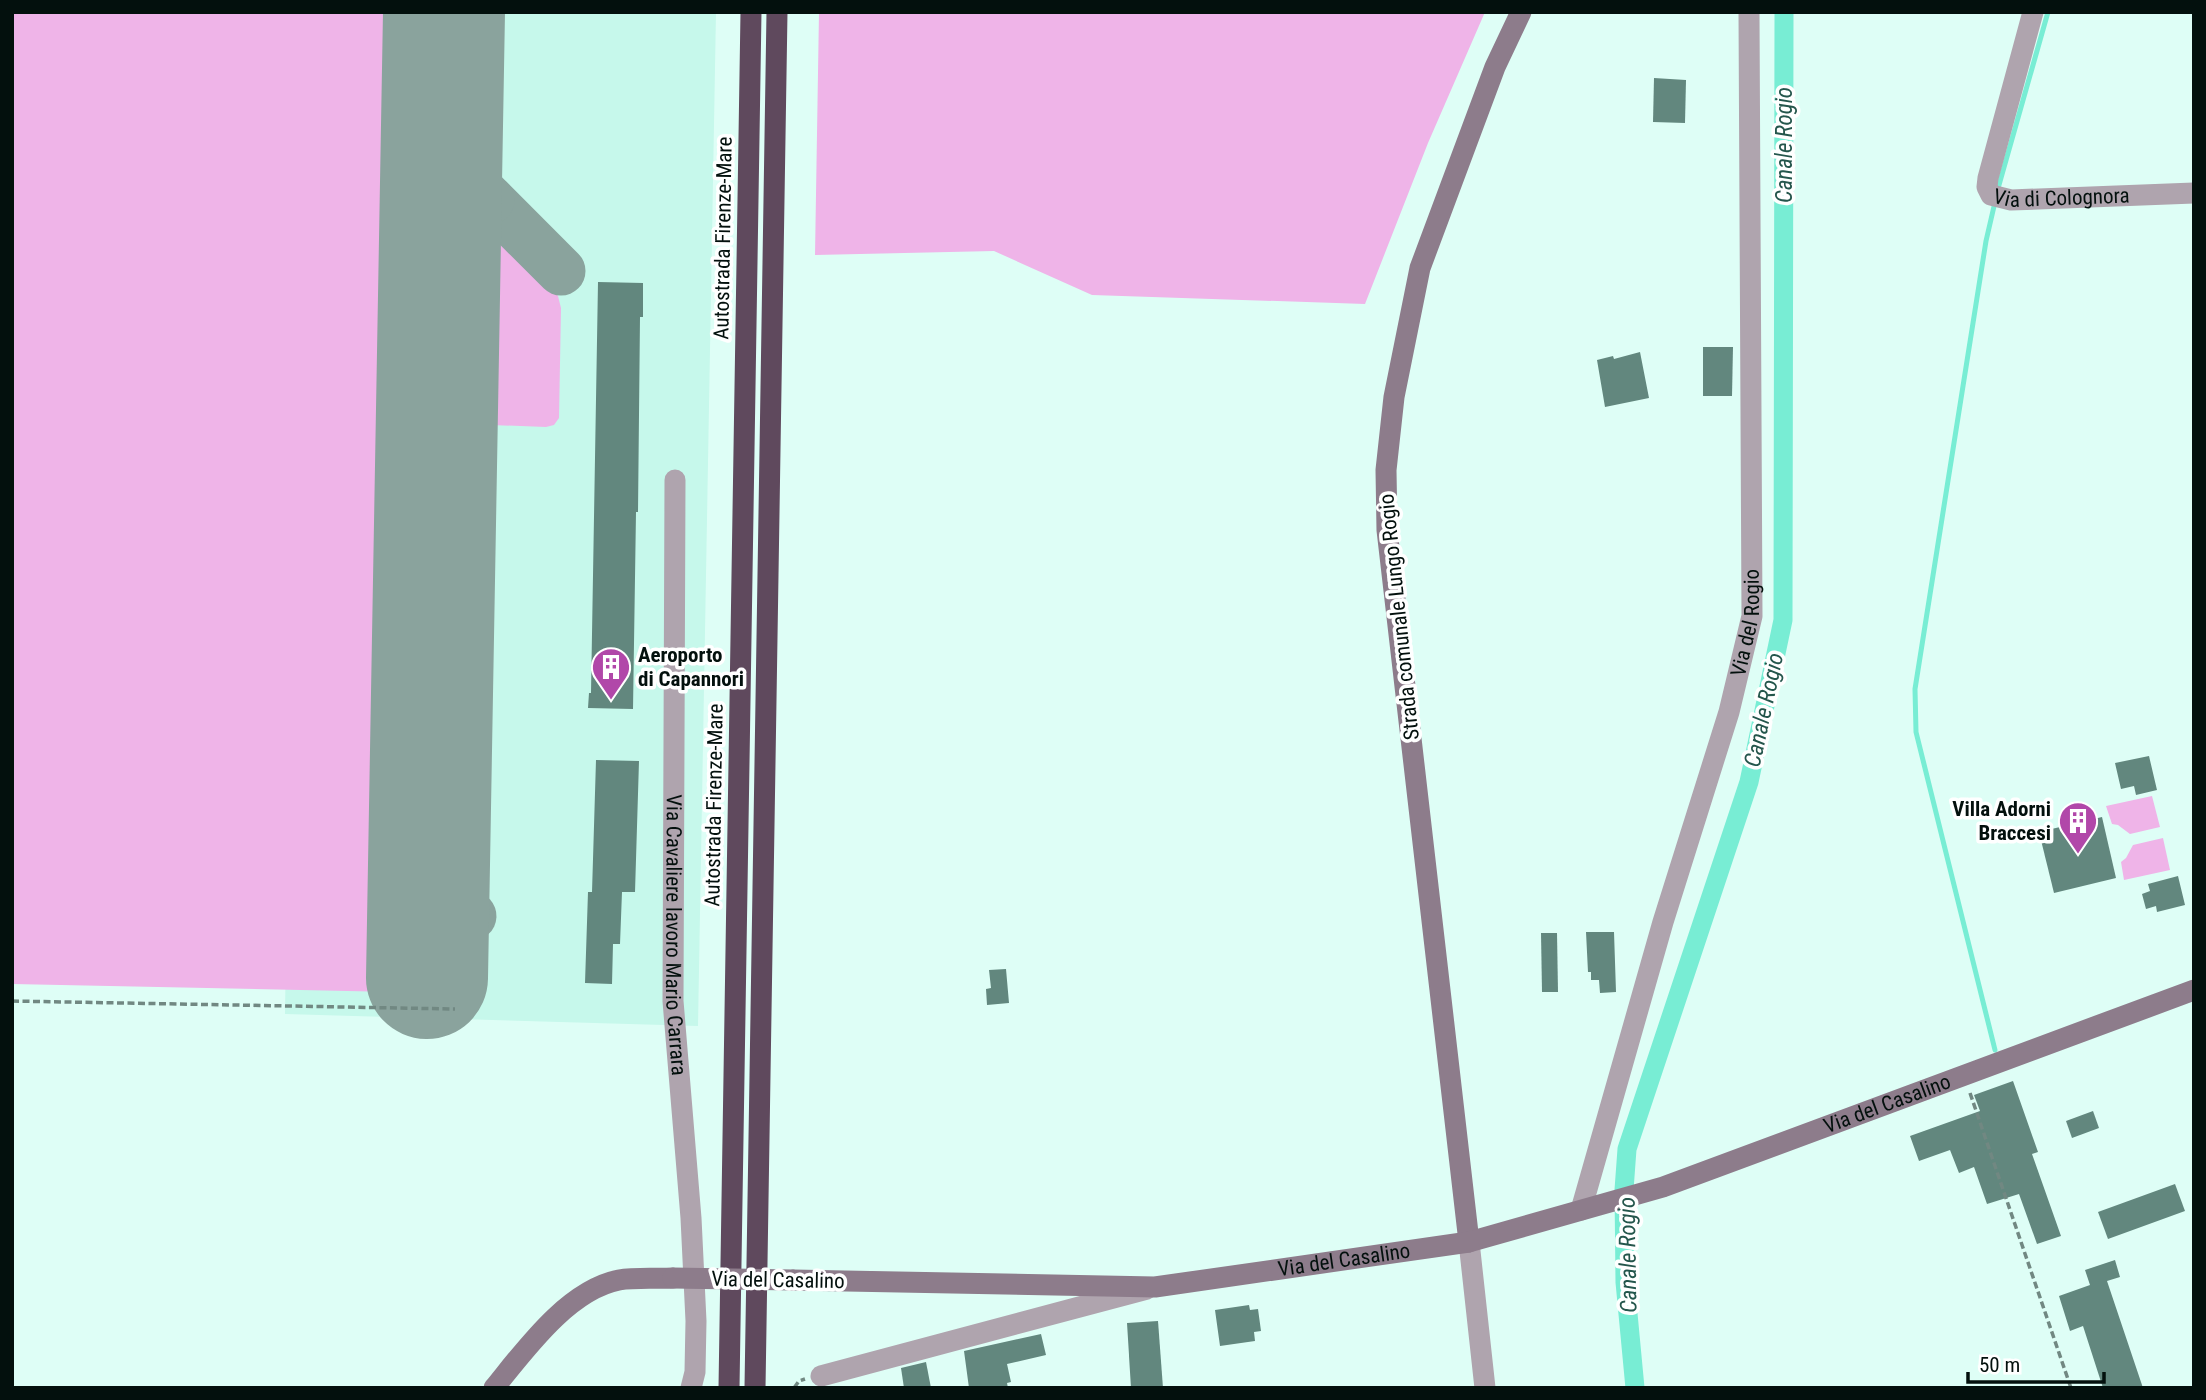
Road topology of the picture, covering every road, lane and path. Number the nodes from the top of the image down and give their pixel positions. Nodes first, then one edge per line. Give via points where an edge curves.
1 (751, 12) edge
2 (776, 12) edge
3 (1521, 12) edge
4 (1749, 12) edge
5 (2033, 12) edge
6 (2194, 194) edge
7 (675, 480) dead end
8 (2194, 990) edge
9 (12, 1001) edge
10 (455, 1009) dead end
11 (1964, 1074) junction
12 (1581, 1210) junction
13 (1469, 1242) junction
14 (1155, 1287) junction
15 (821, 1376) dead end
16 (494, 1388) edge
17 (691, 1388) edge
18 (729, 1388) edge
19 (755, 1388) edge
20 (1485, 1388) edge
21 (2071, 1388) edge

1 - 18 highway, Autostrada Firenze-Mare
2 - 19 highway
3 - 13 street, Strada comunale Lungo Rogio via 1495,67 1420,268 1394,397 1386,470 1387,530
4 - 12 street, Via del Rogio via 1752,616 1729,712
5 - 6 street, Via di Colognora via 1987,187 2001,197
7 - 17 street, Via Cavaliere lavoro Mario Carrara via 673,1001 696,1321
8 - 11 street, Via del Casalino
9 - 10 path
11 - 12 street, Via del Casalino via 1638,1195
11 - 21 path
12 - 13 street, Via del Casalino
13 - 14 street, Via del Casalino
13 - 20 street
14 - 15 street
14 - 16 street, Via del Casalino, bridge via 620,1280 595,1288 563,1310

